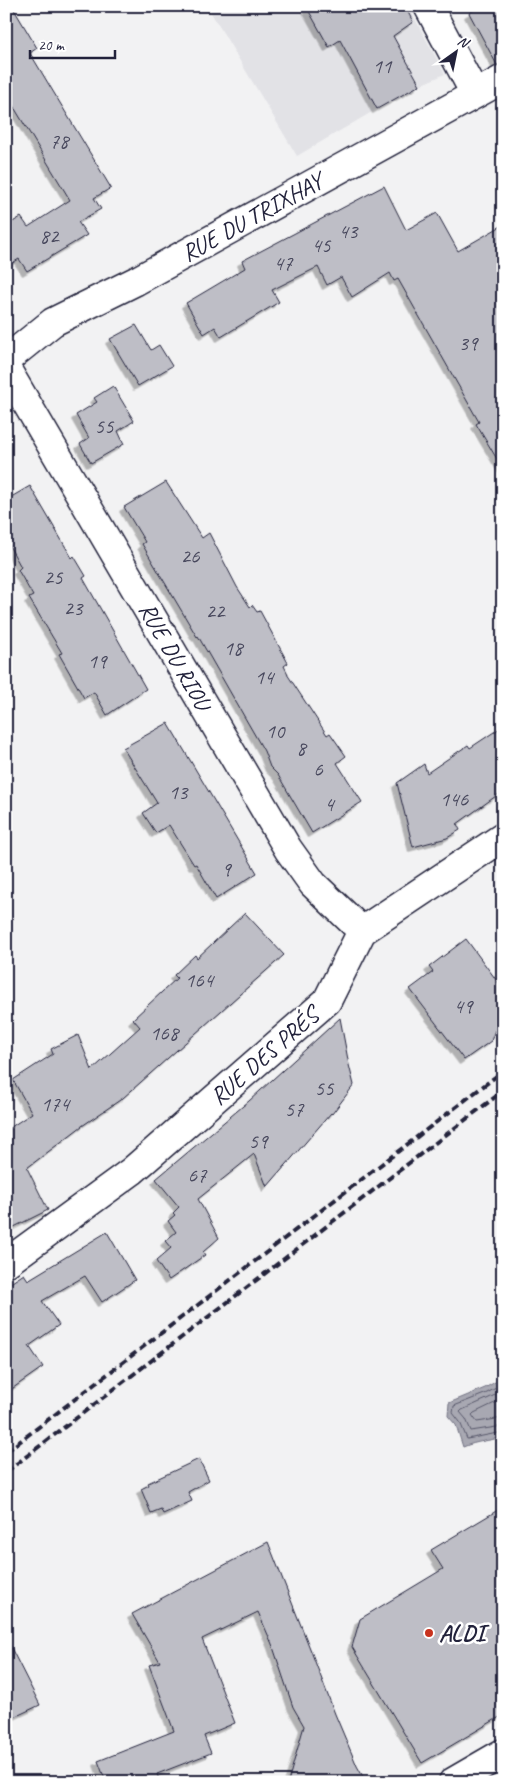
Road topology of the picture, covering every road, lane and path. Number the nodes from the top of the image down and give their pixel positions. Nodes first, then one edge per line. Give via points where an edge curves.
1 (428, 6) edge
2 (503, 79) edge
3 (475, 94) junction
4 (6, 360) edge
5 (6, 368) edge
6 (503, 837) edge
7 (362, 931) junction
8 (6, 1263) edge
9 (503, 1753) edge
10 (453, 1782) edge

1 - 3 street
2 - 3 street, RUE DU TRIXHAY
3 - 4 street, RUE DU TRIXHAY via 136,281 54,322
5 - 7 street, RUE DU RIOU via 288,849 313,884
6 - 7 street, RUE DES PRÉS
7 - 8 street, RUE DES PRÉS via 327,1001 132,1171
9 - 10 street

